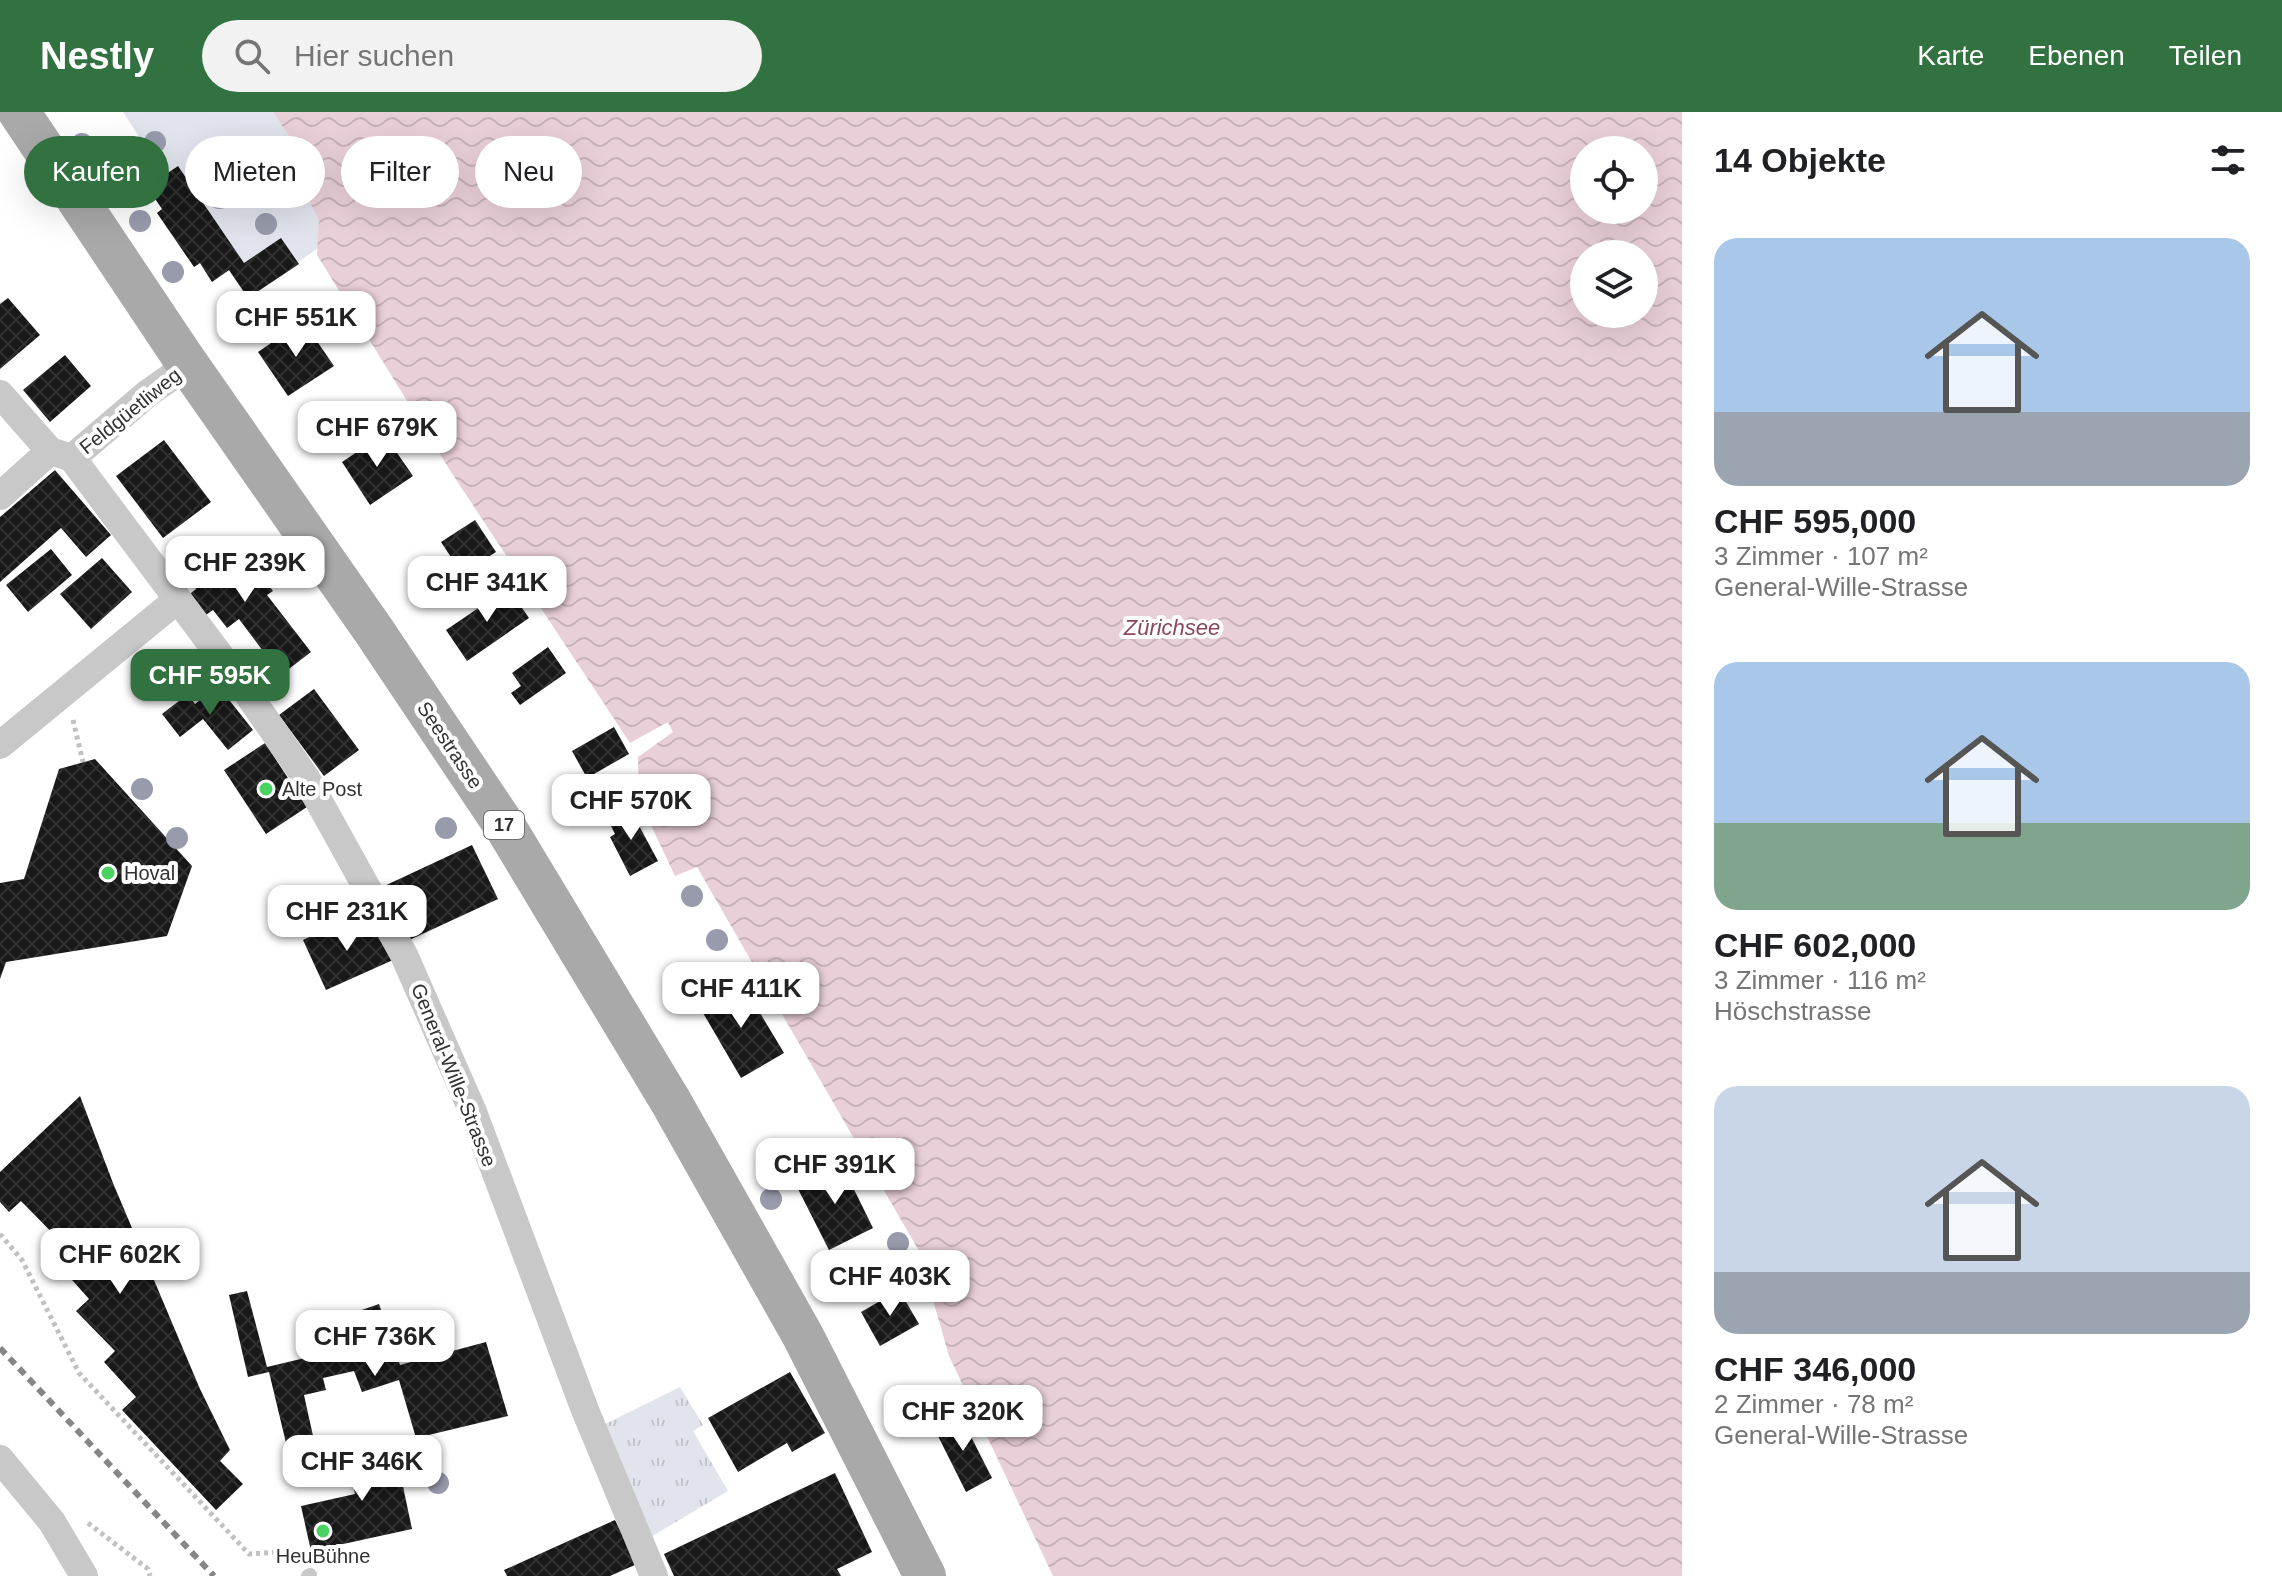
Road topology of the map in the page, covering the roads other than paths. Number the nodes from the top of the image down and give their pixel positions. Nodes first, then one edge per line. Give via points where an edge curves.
1 (19, 112) edge
2 (188, 365) junction
3 (0, 394) edge
4 (61, 455) junction
5 (0, 496) edge
6 (177, 600) junction
7 (0, 745) edge
8 (0, 1459) edge
9 (84, 1576) edge
10 (654, 1576) edge
11 (925, 1576) edge

1 - 2 main road, Seestrasse / 17
2 - 4 street, Feldgüetliweg
2 - 11 main road, Seestrasse / 17 via 374,631 544,890 803,1336
3 - 4 street, General-Wille-Strasse
4 - 5 street, Feldgüetliweg
4 - 6 street, General-Wille-Strasse
6 - 7 street
6 - 10 street, General-Wille-Strasse via 306,778 404,955 473,1112
8 - 9 street via 52,1522

